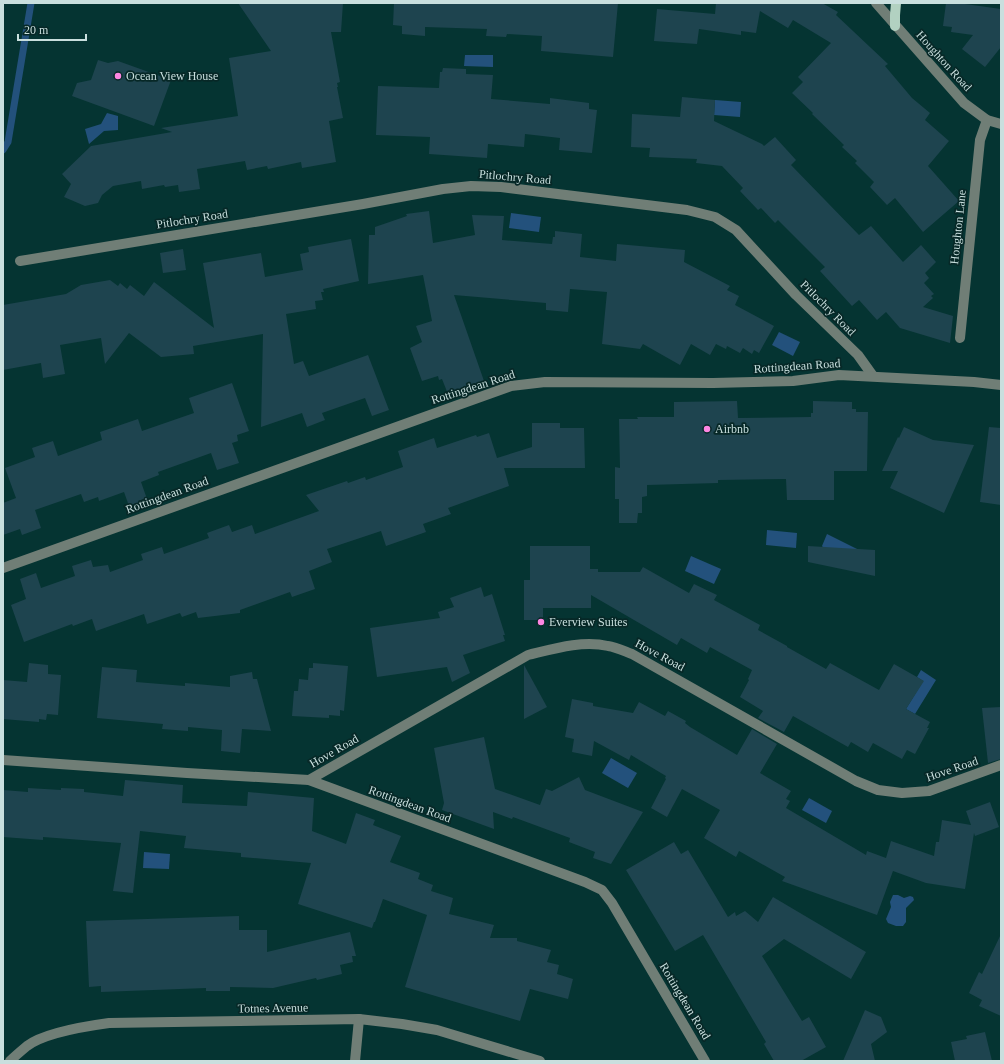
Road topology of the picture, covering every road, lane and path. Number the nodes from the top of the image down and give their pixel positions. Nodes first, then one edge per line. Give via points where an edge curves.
1 (876, 3) edge
2 (896, 3) edge
3 (896, 26) junction
4 (988, 120) junction
5 (1001, 124) edge
6 (20, 261) dead end
7 (960, 338) dead end
8 (874, 376) junction
9 (1001, 385) edge
10 (3, 568) edge
11 (3, 760) edge
12 (1001, 765) edge
13 (309, 780) junction
14 (359, 1019) junction
15 (10, 1061) edge
16 (355, 1061) edge
17 (540, 1061) edge
18 (705, 1061) edge

1 - 3 street, Houghton Road
2 - 3 main road
3 - 4 street, Houghton Road via 964,103
4 - 5 street, Houghton Road
4 - 7 street, Houghton Lane via 980,140
6 - 8 street, Pitlochry Road via 471,186 501,186 687,210 715,217 736,230 796,295 858,356
8 - 9 street, Rottingdean Road
8 - 10 street, Rottingdean Road via 839,375 793,381 713,383 545,382 511,386
11 - 13 street, Rottingdean Road
12 - 13 street, Hove Road via 929,791 902,793 878,790 856,781 632,654 608,645 585,644 558,647 528,655
13 - 18 street, Rottingdean Road via 602,890
14 - 15 street, Totnes Avenue via 109,1023 50,1036 28,1045
14 - 16 street
14 - 17 street, Totnes Avenue via 437,1030

